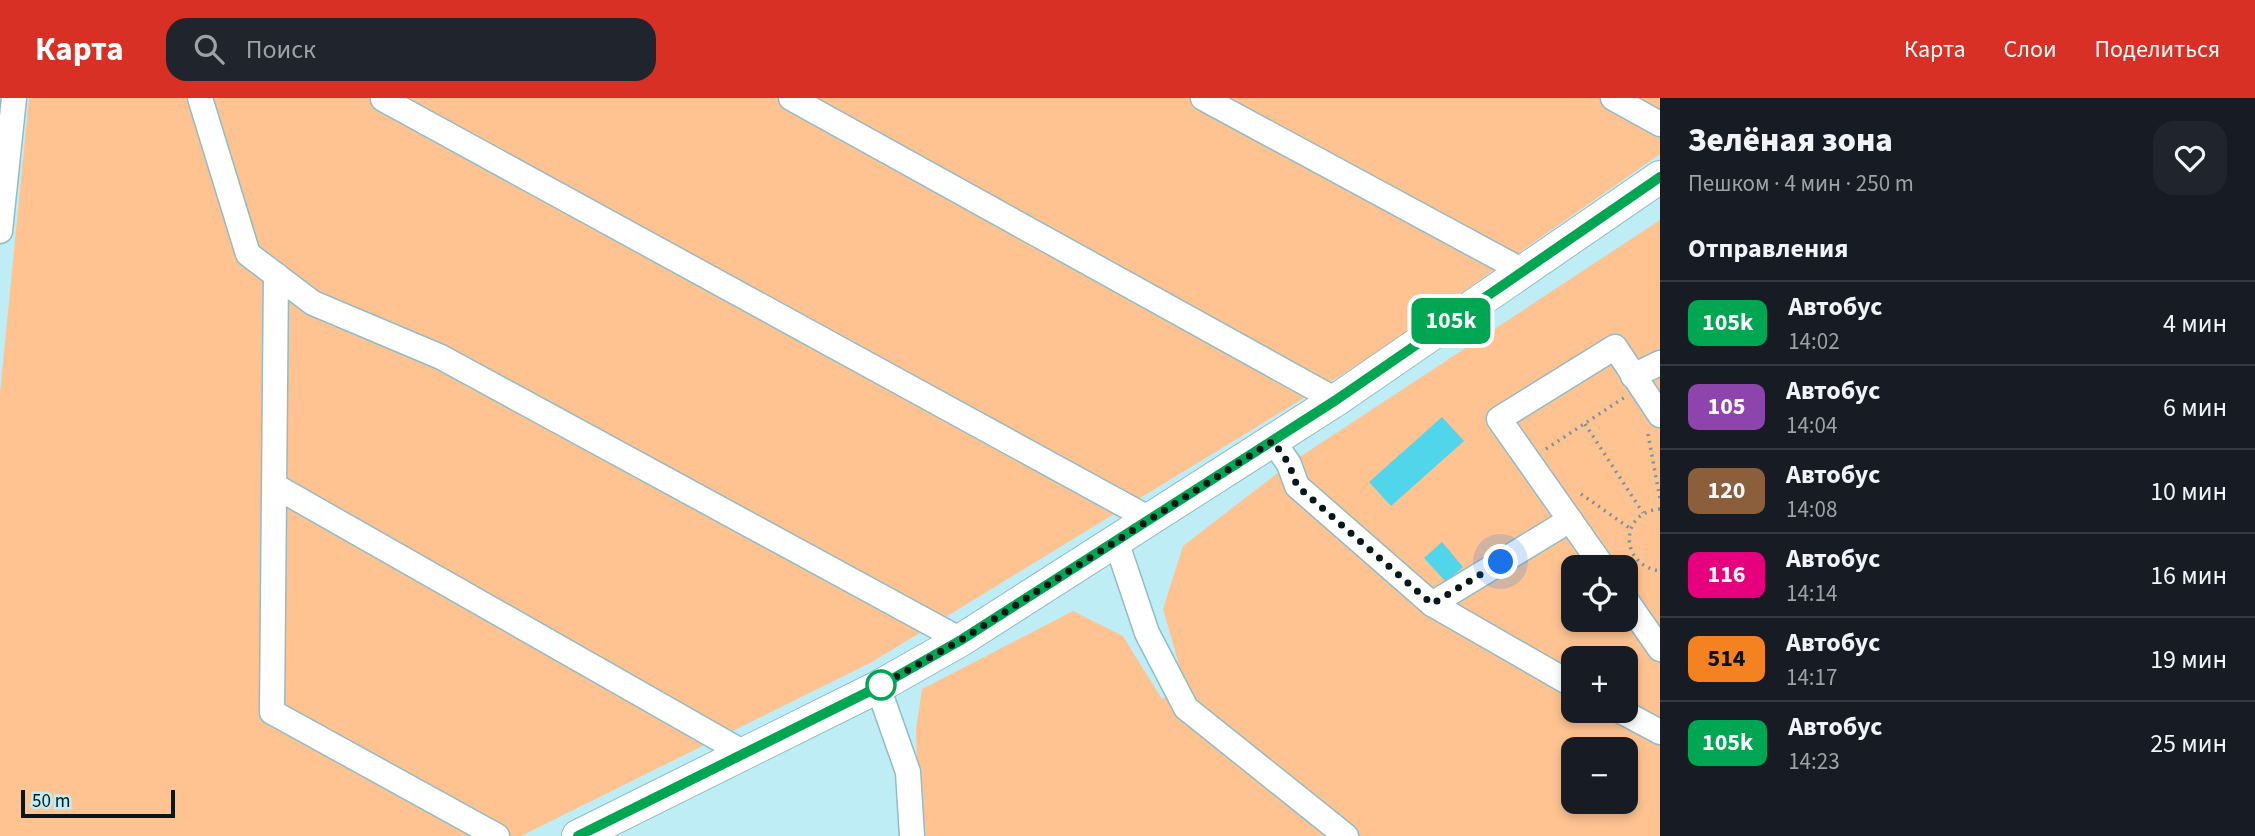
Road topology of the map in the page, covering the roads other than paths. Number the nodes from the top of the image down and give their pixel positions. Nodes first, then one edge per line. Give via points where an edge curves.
1 (14, 98) edge
2 (200, 98) edge
3 (791, 98) edge
4 (1203, 98) edge
5 (1612, 98) edge
6 (383, 99) edge
7 (1660, 124) edge
8 (1660, 177) edge
9 (0, 231) edge
10 (1523, 271) junction
11 (276, 275) junction
12 (1660, 363) edge
13 (1631, 385) junction
14 (1336, 400) junction
15 (1654, 423) edge
16 (1273, 441) junction
17 (275, 486) junction
18 (1150, 519) junction
19 (1570, 520) junction
20 (1116, 541) junction
21 (1595, 555) edge
22 (1432, 604) junction
23 (1638, 617) edge
24 (961, 640) junction
25 (1660, 649) edge
26 (1561, 678) edge
27 (878, 687) junction
28 (1638, 720) edge
29 (1660, 732) edge
30 (744, 753) junction
31 (497, 836) edge
32 (578, 836) edge
33 (912, 836) edge
34 (1346, 836) edge

1 - 9 street
2 - 11 street via 248,254
3 - 14 street
4 - 10 street
5 - 7 street
6 - 18 street
8 - 10 main road
10 - 14 main road
11 - 17 street
11 - 24 street via 313,303 440,357
12 - 13 street
13 - 15 street
13 - 19 street via 1615,347 1499,419
14 - 16 main road
16 - 18 main road
16 - 22 street via 1297,486
17 - 30 street
17 - 31 street via 272,712
18 - 20 main road
19 - 21 street
19 - 22 street
20 - 24 main road
20 - 34 street via 1147,633 1186,708
22 - 26 street
23 - 25 street
24 - 27 main road
27 - 30 main road
27 - 33 street via 908,772
28 - 29 street
30 - 32 main road

